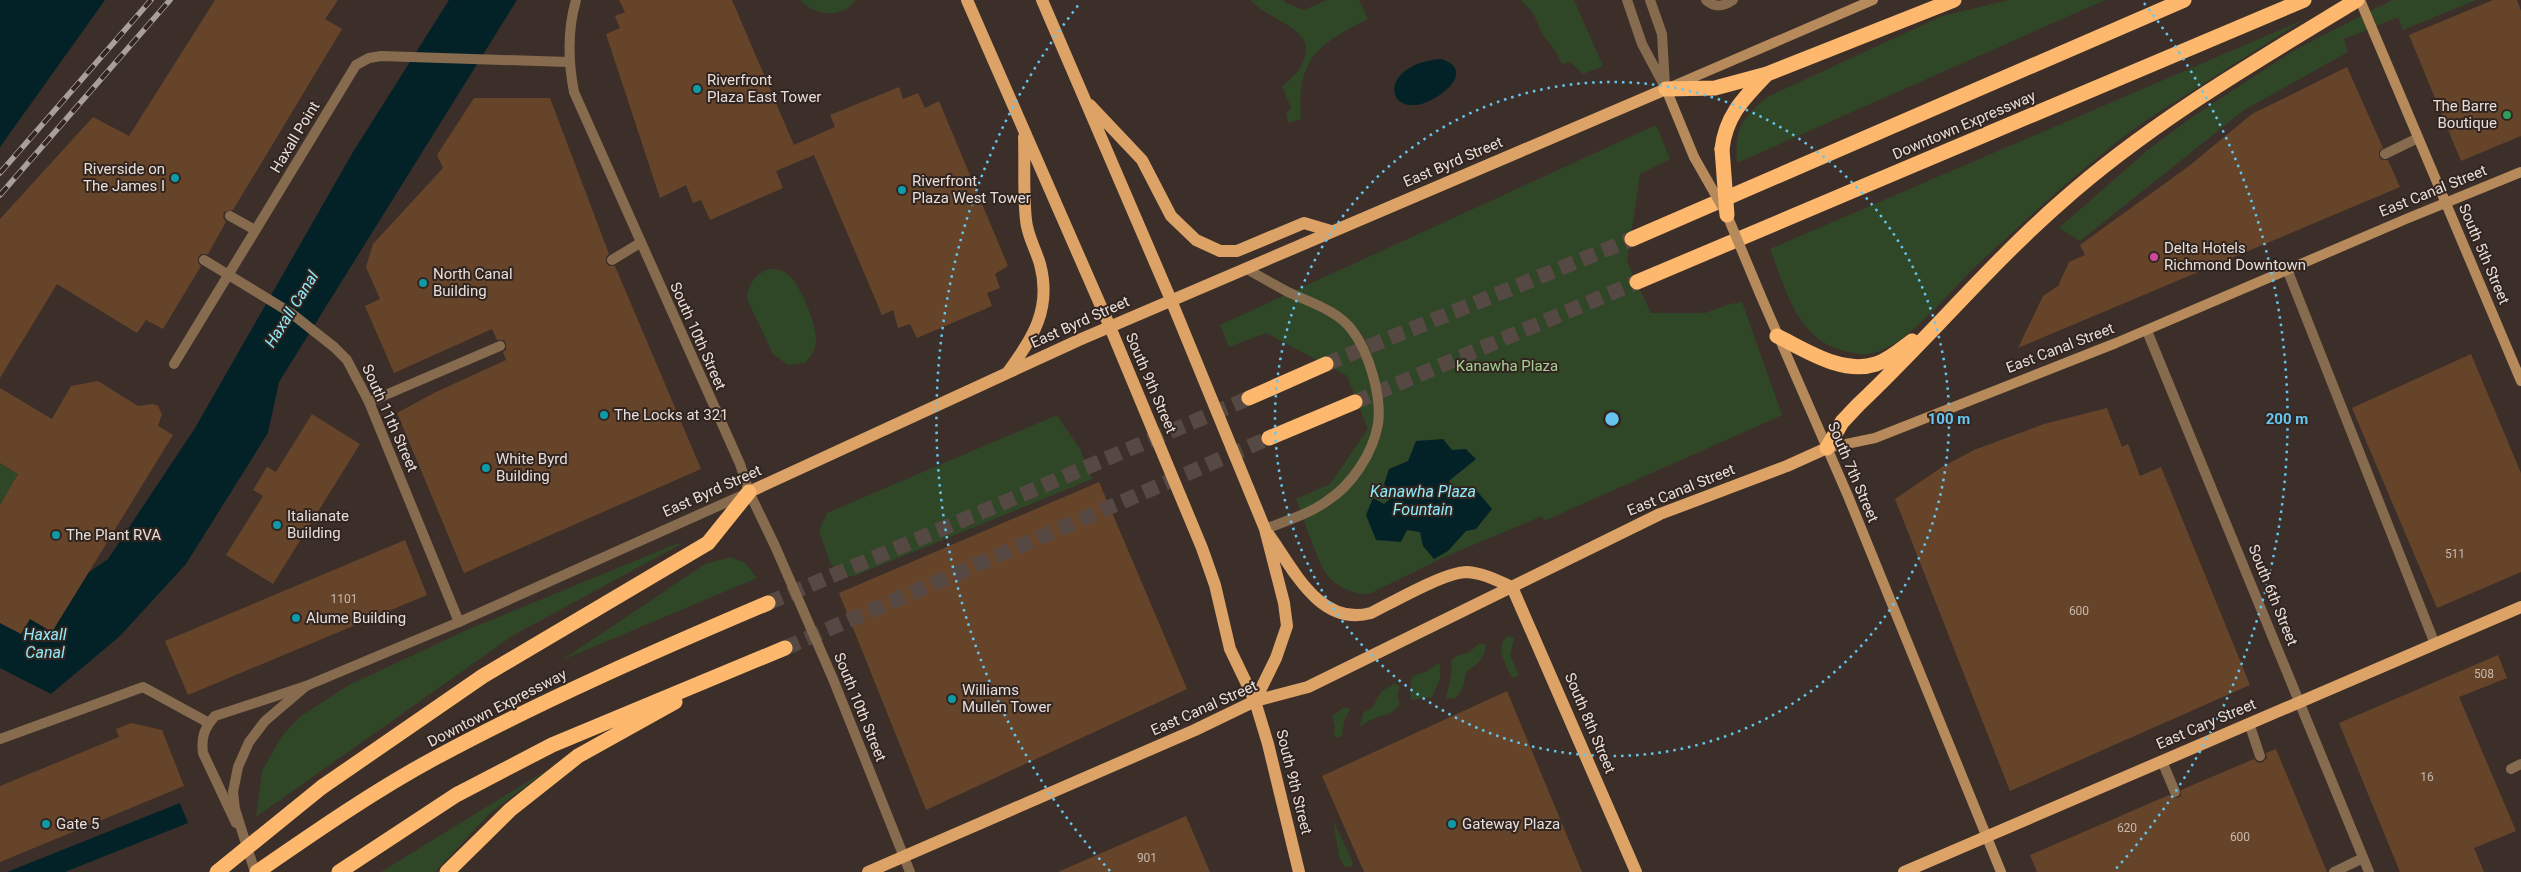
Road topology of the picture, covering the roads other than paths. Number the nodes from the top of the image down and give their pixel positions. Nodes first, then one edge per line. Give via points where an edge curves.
1 (576, 0) edge
2 (967, 0) edge
3 (1042, 0) edge
4 (1627, 0) edge
5 (1650, 0) edge
6 (1706, 0) edge
7 (1732, 0) edge
8 (1874, 0) edge
9 (1954, 0) edge
10 (2184, 0) edge
11 (2304, 0) edge
12 (2359, 0) edge
13 (568, 62) junction
14 (1767, 74) junction
15 (1666, 89) junction
16 (1084, 98) junction
17 (1024, 129) junction
18 (2418, 138) junction
19 (2385, 154) dead end
20 (2521, 172) edge
21 (2446, 203) junction
22 (1727, 215) junction
23 (230, 216) dead end
24 (255, 230) junction
25 (1332, 232) junction
26 (1632, 238) tunnel mouth
27 (640, 243) junction
28 (204, 260) dead end
29 (612, 260) dead end
30 (1245, 268) junction
31 (2287, 270) junction
32 (1637, 282) tunnel mouth
33 (1171, 300) junction
34 (1938, 322) junction
35 (1110, 327) junction
36 (2147, 331) junction
37 (1777, 336) junction
38 (500, 346) dead end
39 (174, 364) dead end
40 (1326, 364) tunnel mouth
41 (1008, 373) junction
42 (2521, 381) edge
43 (1249, 398) tunnel mouth
44 (369, 402) junction
45 (1355, 402) tunnel mouth
46 (1270, 438) tunnel mouth
47 (1827, 448) junction
48 (749, 492) junction
49 (1265, 529) junction
50 (1512, 587) junction
51 (768, 603) tunnel mouth
52 (2521, 607) edge
53 (459, 622) junction
54 (2435, 644) junction
55 (785, 648) tunnel mouth
56 (739, 667) junction
57 (306, 686) junction
58 (1255, 700) junction
59 (2300, 702) junction
60 (209, 722) junction
61 (2249, 724) junction
62 (0, 739) edge
63 (2260, 756) dead end
64 (2162, 761) junction
65 (2521, 764) edge
66 (2511, 769) dead end
67 (2175, 792) dead end
68 (242, 834) junction
69 (1986, 837) junction
70 (904, 858) junction
71 (2363, 858) junction
72 (217, 872) edge
73 (256, 872) edge
74 (338, 872) edge
75 (447, 872) edge
76 (868, 872) edge
77 (910, 872) edge
78 (1299, 872) edge
79 (1636, 872) edge
80 (1904, 872) edge
81 (2001, 872) edge
82 (2334, 872) edge
83 (2369, 872) edge

1 - 13 street, South 10th Street via 570,26
2 - 17 main road, South 9th Street
3 - 16 main road
4 - 15 street, South 7th Street via 1642,44
5 - 15 street, South 7th Street via 1662,34
6 - 7 street via 1720,6
8 - 15 main road, East Byrd Street
9 - 14 highway
10 - 26 highway, Downtown Expressway
11 - 32 highway, Downtown Expressway
12 - 18 main road, South 5th Street
12 - 34 highway via 2188,103 2100,169 2024,236
13 - 24 street, Haxall Point via 369,58 356,65
13 - 27 street, South 10th Street via 574,92
14 - 15 highway via 1715,88
14 - 22 highway, bridge via 1735,108 1724,133 1722,149
15 - 22 main road, South 7th Street, bridge via 1694,157
15 - 25 main road, East Byrd Street
16 - 25 main road via 1142,160 1171,216 1196,240 1220,251 1231,251 1246,248 1304,223
16 - 33 main road
17 - 35 main road, South 9th Street
17 - 41 main road via 1026,222 1040,267 1043,303 1034,333
18 - 19 street
18 - 21 main road, South 5th Street
20 - 21 main road, East Canal Street
21 - 31 main road, East Canal Street
21 - 42 main road, South 5th Street
22 - 37 main road, South 7th Street, bridge
23 - 24 street
24 - 39 street, Haxall Point
25 - 30 main road, East Byrd Street
27 - 29 street
27 - 48 street, South 10th Street via 740,464
28 - 44 street, South 11th Street, bridge via 291,313 334,347 347,360
30 - 33 main road, East Byrd Street
30 - 49 street via 1329,312 1352,330 1373,372 1378,407 1378,423 1372,444 1347,484 1326,502
31 - 36 main road, East Canal Street
31 - 54 street
33 - 35 main road, East Byrd Street
33 - 49 main road
34 - 37 highway via 1886,360 1867,366 1825,360
34 - 47 highway via 1847,416
35 - 41 main road, East Byrd Street
35 - 58 main road, South 9th Street via 1202,548 1215,585 1230,649
36 - 47 main road, East Canal Street via 1875,438
36 - 59 street, South 6th Street
37 - 47 main road, South 7th Street
38 - 44 street
40 - 43 highway
41 - 48 main road, East Byrd Street
44 - 53 street, South 11th Street
45 - 46 highway
47 - 50 main road, East Canal Street via 1660,514
47 - 69 main road, South 7th Street
48 - 53 street, East Byrd Street
48 - 70 street, South 10th Street via 833,679
48 - 72 highway, bridge via 708,543 483,676 322,787
49 - 50 main road via 1313,597 1328,609 1345,615 1371,613 1451,575 1466,572
49 - 58 main road via 1287,626 1282,646
50 - 58 main road, East Canal Street via 1308,687
50 - 79 main road, South 8th Street
51 - 73 highway, Downtown Expressway via 623,664 434,759
52 - 54 main road, East Cary Street
53 - 57 street, East Byrd Street
54 - 59 main road, East Cary Street
55 - 56 highway
56 - 74 highway via 552,745 456,795
56 - 75 highway via 578,756 510,810
57 - 60 street, East Byrd Street via 215,716
57 - 68 street, East Byrd Street via 265,721 248,742 233,792
58 - 70 main road, East Canal Street via 1195,730
58 - 78 main road, South 9th Street
59 - 61 main road, East Cary Street
59 - 71 street, South 6th Street
60 - 62 street via 143,687
60 - 68 street, East Byrd Street via 203,733 203,753
61 - 63 street
61 - 64 main road, East Cary Street
64 - 67 street
64 - 69 main road, East Cary Street
65 - 66 street
68 - 73 street, East Byrd Street
69 - 80 main road, East Cary Street
69 - 81 main road, South 7th Street
70 - 76 main road, East Canal Street
70 - 77 street, South 10th Street
71 - 82 street
71 - 83 street, South 6th Street

